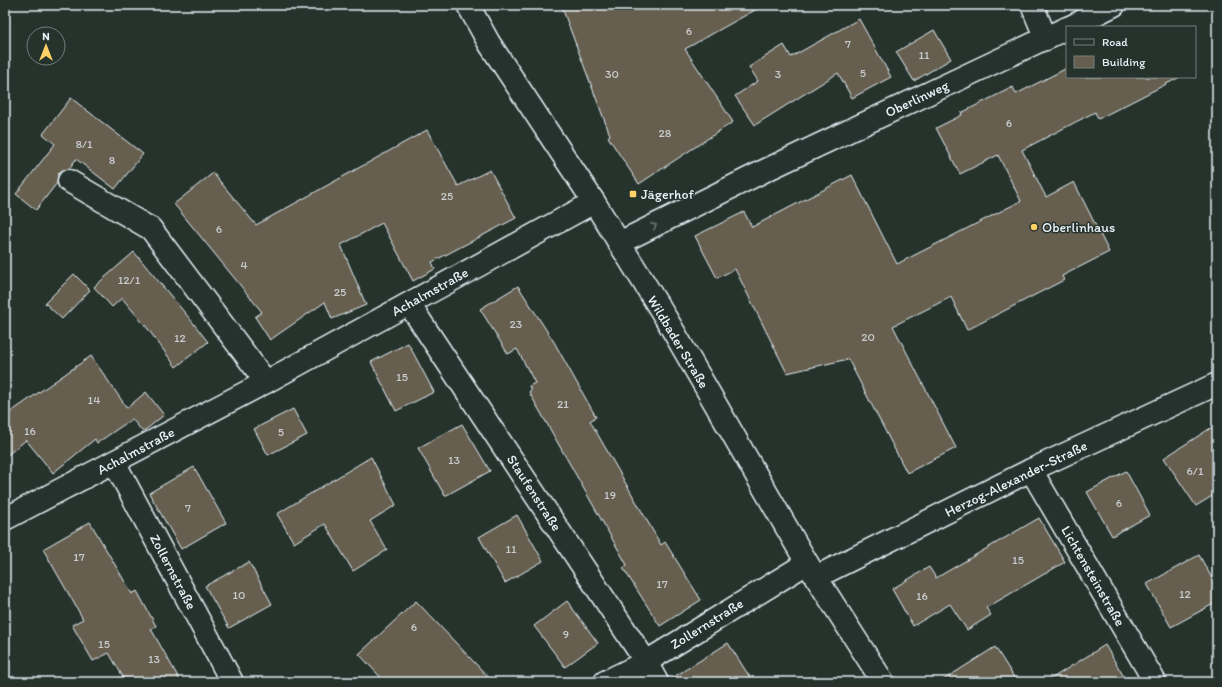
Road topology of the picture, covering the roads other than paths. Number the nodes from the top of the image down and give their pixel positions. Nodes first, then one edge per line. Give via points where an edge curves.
1 (468, 5) edge
2 (1032, 5) edge
3 (1114, 5) edge
4 (1072, 26) edge
5 (1066, 29) edge
6 (1046, 39) junction
7 (70, 181) dead end
8 (594, 202) junction
9 (618, 243) junction
10 (409, 304) junction
11 (266, 382) junction
12 (1217, 384) edge
13 (114, 462) junction
14 (1031, 470) junction
15 (5, 519) edge
16 (811, 570) junction
17 (646, 662) junction
18 (232, 682) edge
19 (605, 682) edge
20 (658, 682) edge
21 (883, 682) edge
22 (1155, 682) edge

1 - 8 street, Wildbader Straße via 489,43
2 - 6 street
3 - 4 street, Oberlinweg
5 - 6 street, Oberlinweg
9 -> 6 street, Oberlinweg via 766,170
7 - 11 street via 151,229
8 - 9 street, Wildbader Straße
8 - 10 street, Achalmstraße
9 - 16 street, Wildbader Straße via 666,320
10 - 11 street, Achalmstraße
10 - 17 street, Staufenstraße
11 - 13 street, Achalmstraße
12 - 14 street, Herzog-Alexander-Straße
13 - 15 street, Achalmstraße
13 - 18 street, Zollernstraße
14 - 16 street, Herzog-Alexander-Straße
14 - 22 street, Lichtensteinstraße
16 - 17 street, Zollernstraße
16 - 21 street, Wildbader Straße
17 - 19 street, Zollernstraße
17 - 20 street, Staufenstraße

